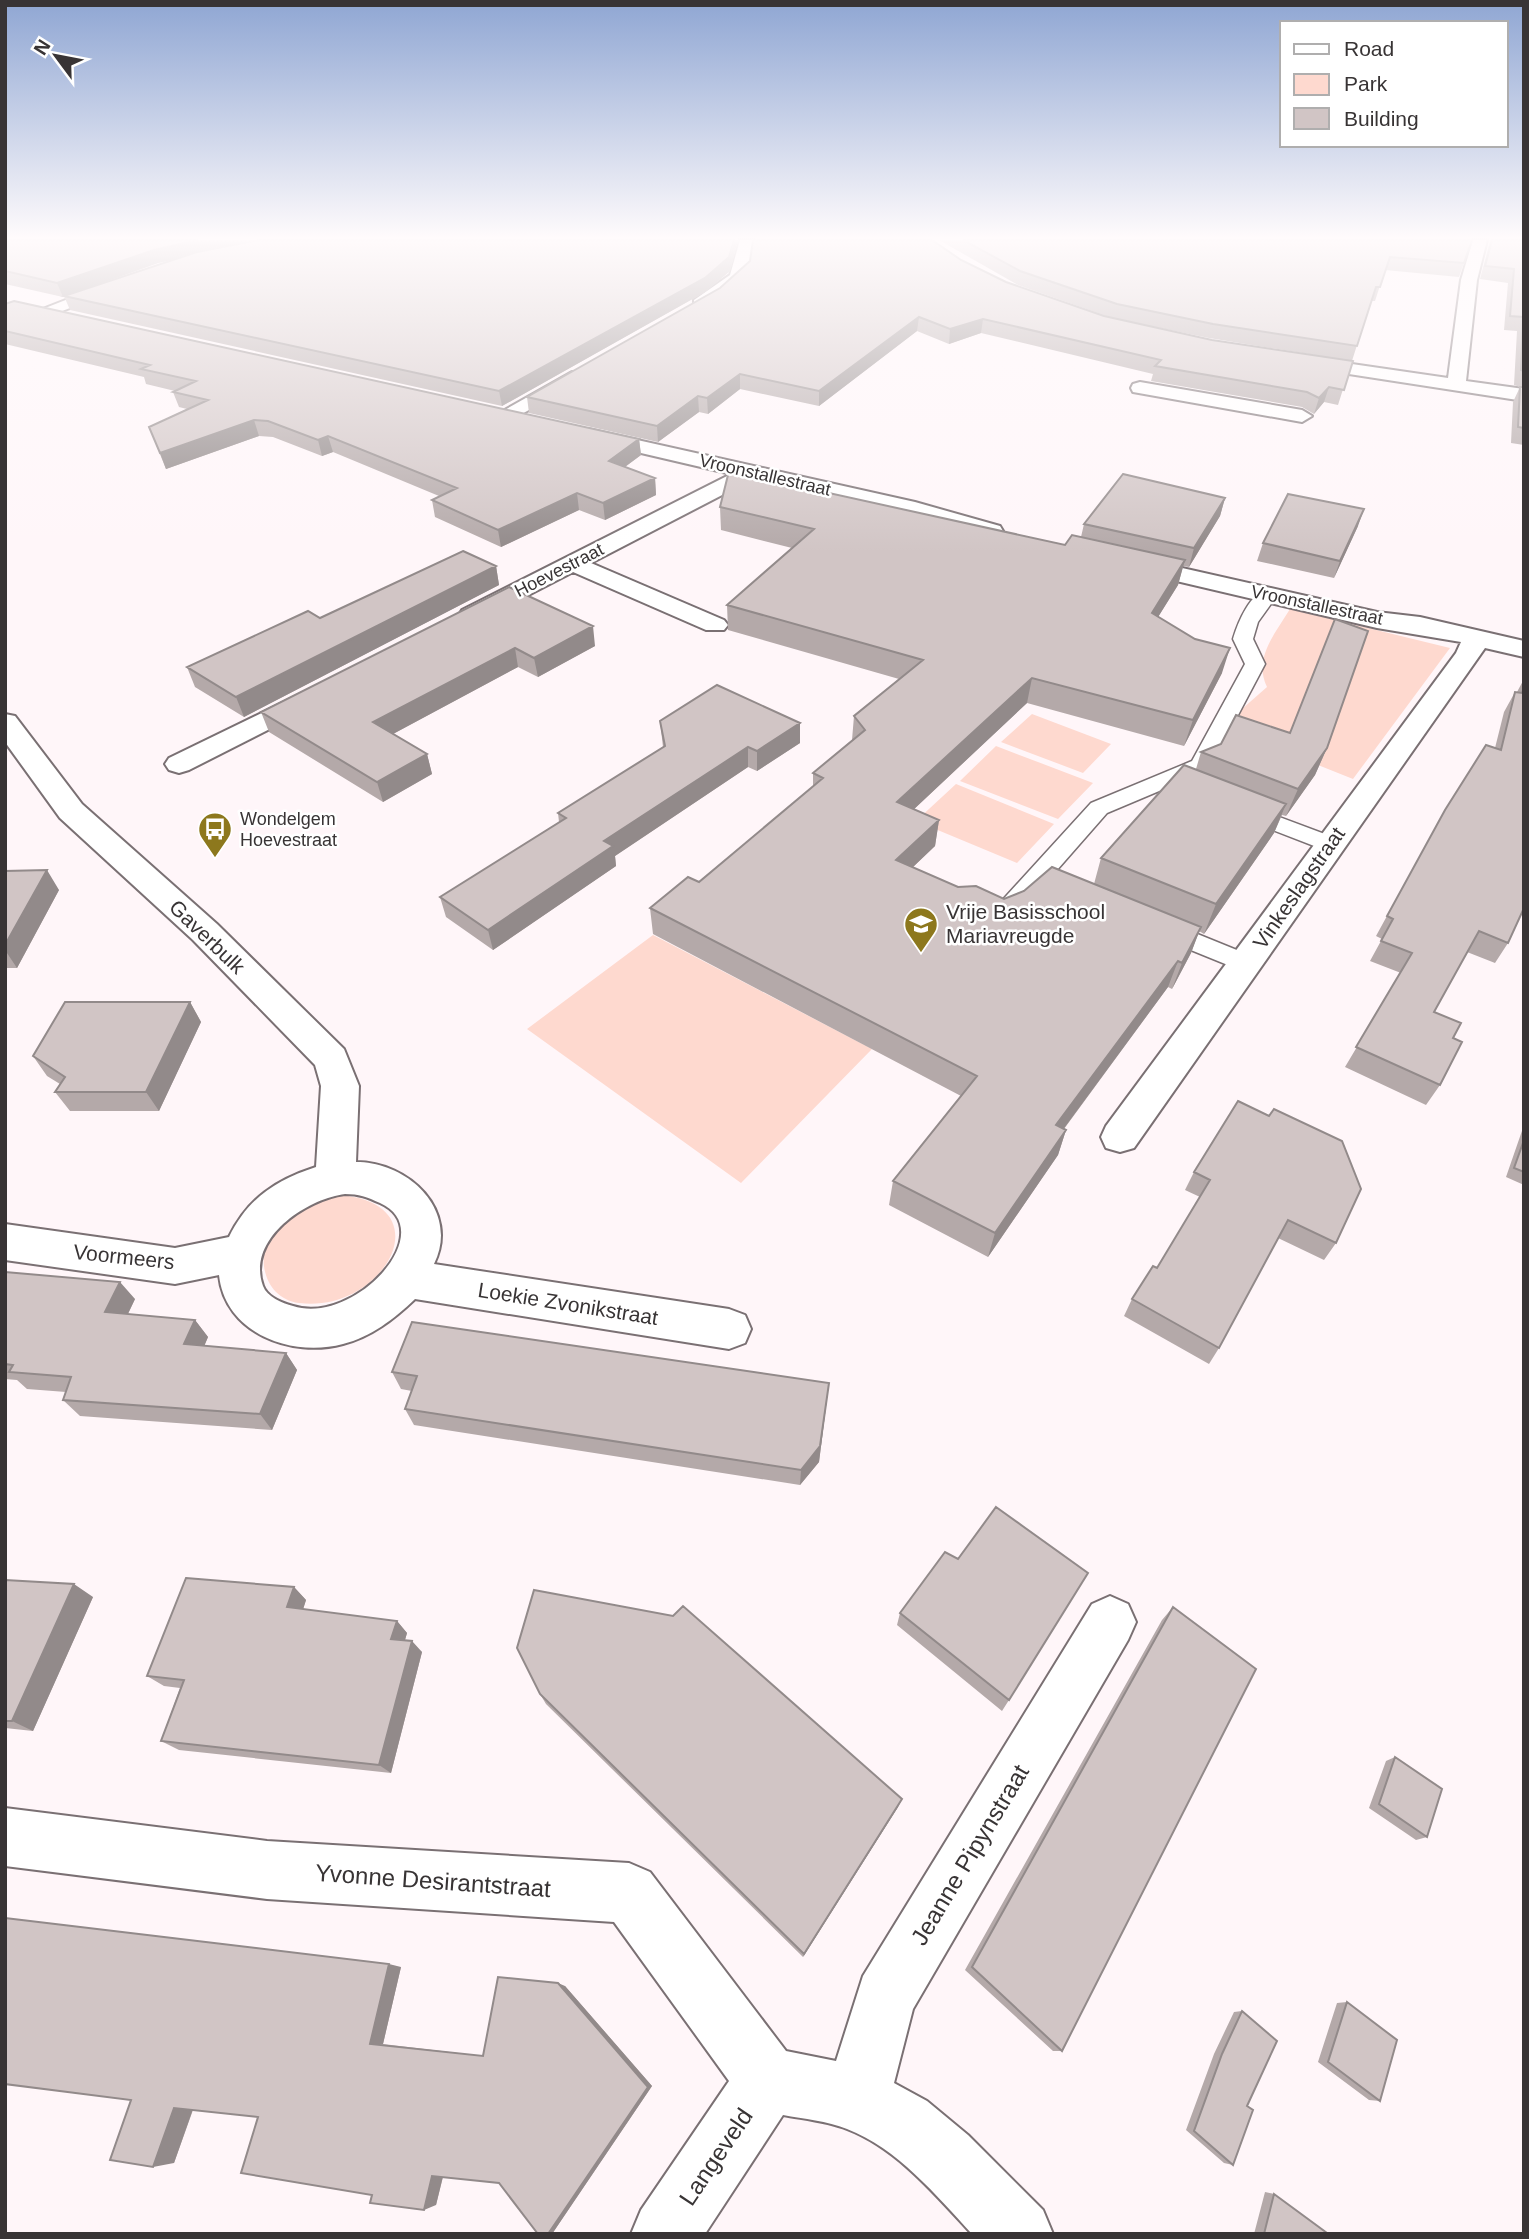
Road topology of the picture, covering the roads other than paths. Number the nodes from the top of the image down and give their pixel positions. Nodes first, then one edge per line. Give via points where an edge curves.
1 (1461, 344) edge
2 (1280, 359) edge
3 (586, 371) edge
4 (1239, 384) edge
5 (1456, 386) junction
6 (1140, 388) dead end
7 (1524, 395) edge
8 (1221, 403) junction
9 (1302, 416) dead end
10 (535, 423) edge
11 (571, 431) edge
12 (752, 471) junction
13 (1015, 537) edge
14 (1109, 558) edge
15 (572, 563) junction
16 (1269, 594) junction
17 (452, 625) edge
18 (715, 625) dead end
19 (1476, 638) junction
20 (1524, 649) edge
21 (333, 686) edge
22 (5, 722) edge
23 (179, 764) dead end
24 (1165, 780) junction
25 (1201, 794) edge
26 (1225, 803) edge
27 (1330, 844) junction
28 (1038, 877) junction
29 (1062, 887) edge
30 (1006, 912) edge
31 (1135, 917) edge
32 (1245, 963) junction
33 (1120, 1137) dead end
34 (335, 1179) junction
35 (5, 1242) edge
36 (242, 1252) junction
37 (408, 1279) junction
38 (729, 1329) dead end
39 (1110, 1622) dead end
40 (5, 1837) edge
41 (768, 2080) junction
42 (858, 2099) junction
43 (665, 2234) edge
44 (1019, 2234) edge

1 - 5 street
2 - 5 street
3 - 10 street via 497,414
4 - 8 street
5 - 7 street
6 - 8 street
8 - 9 street
11 - 12 street, Vroonstallestraat
12 - 13 street, Vroonstallestraat
12 - 15 street, Hoevestraat
14 - 16 street, Vroonstallestraat
15 - 17 street, Hoevestraat
15 - 18 street
16 - 19 street, Vroonstallestraat
16 - 24 lane via 1248,621 1243,639 1255,664 1210,751 1201,765
19 - 20 street, Vroonstallestraat
19 - 27 street, Vinkeslagstraat via 1469,654
21 - 23 street
22 - 34 street, Gaverbulk via 71,811 205,932 331,1059 340,1086
24 - 25 lane
24 - 28 lane via 1099,808
26 - 27 lane
27 - 32 street, Vinkeslagstraat
28 - 29 lane
28 - 30 lane
31 - 32 lane
32 - 33 street, Vinkeslagstraat
34 - 36 street via 305,1188 277,1204 255,1226
34 - 37 street via 379,1181 411,1203 418,1213 422,1238
35 - 36 street, Voormeers via 175,1266
36 - 37 street via 240,1280 251,1305 289,1327 323,1328 361,1317
37 - 38 street, Loekie Zvonikstraat
39 - 42 street, Jeanne Pipynstraat via 885,1998
40 - 41 street, Yvonne Desirantstraat via 267,1870 629,1893
41 - 42 street
41 - 43 street, Langeveld
42 - 44 street via 934,2147

